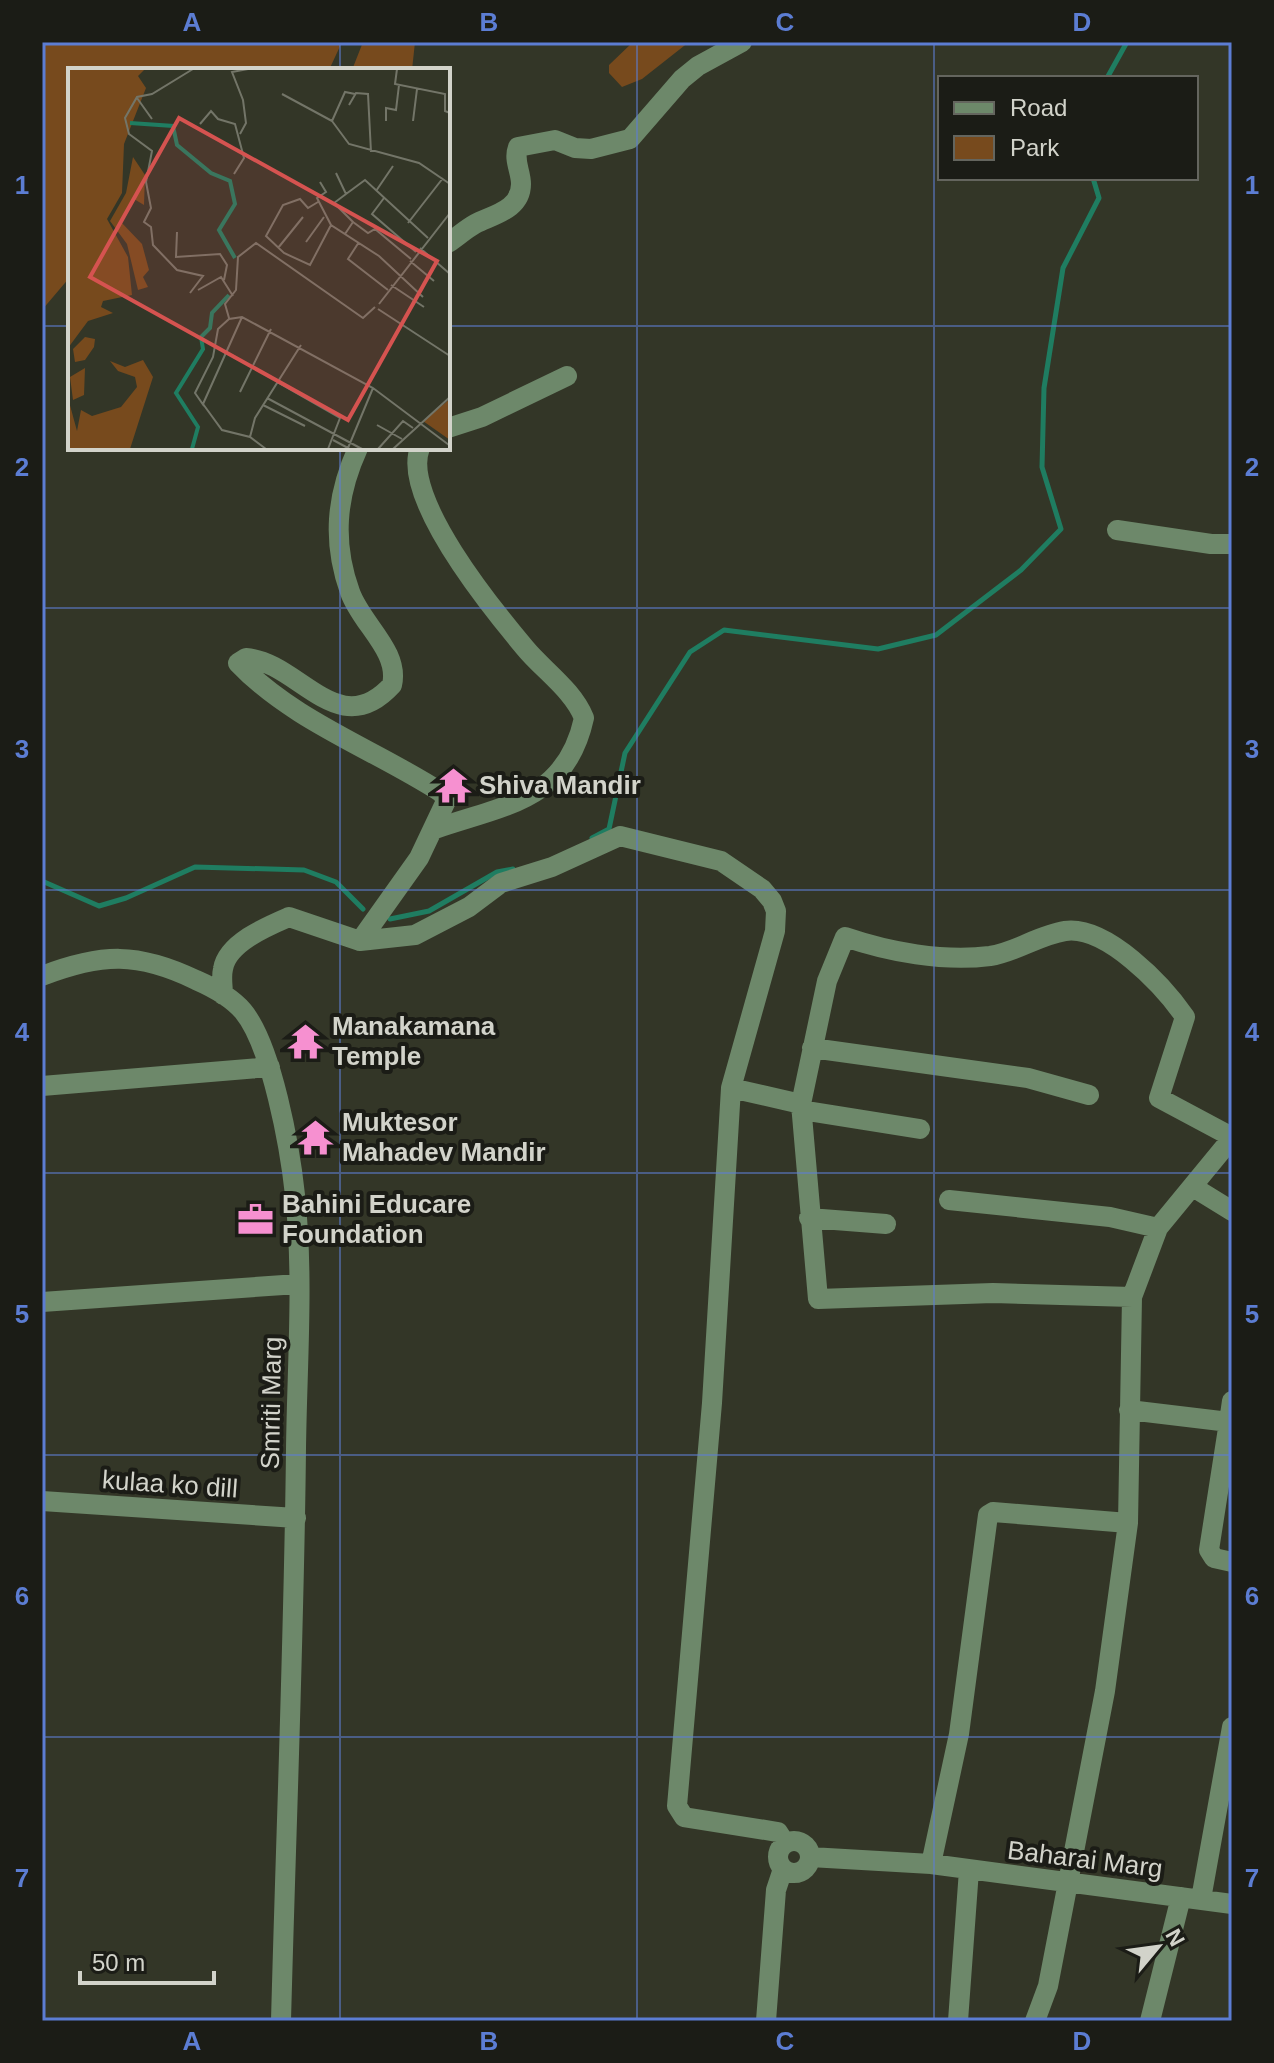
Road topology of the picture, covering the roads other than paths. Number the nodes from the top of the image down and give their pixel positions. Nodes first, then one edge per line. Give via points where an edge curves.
1 (742, 42) edge
2 (450, 242) edge
3 (567, 376) dead end
4 (450, 427) edge
5 (357, 450) edge
6 (419, 450) edge
7 (1117, 530) dead end
8 (1232, 544) edge
9 (435, 829) junction
10 (360, 941) junction
11 (42, 976) edge
12 (223, 995) junction
13 (812, 1048) junction
14 (270, 1067) junction
15 (42, 1086) edge
16 (731, 1088) junction
17 (1089, 1095) dead end
18 (801, 1107) junction
19 (920, 1129) dead end
20 (1232, 1137) edge
21 (1193, 1187) junction
22 (949, 1200) dead end
23 (1232, 1211) edge
24 (809, 1218) junction
25 (886, 1224) dead end
26 (1158, 1228) junction
27 (298, 1284) junction
28 (1132, 1297) junction
29 (42, 1302) edge
30 (1232, 1401) edge
31 (1129, 1410) junction
32 (1229, 1422) junction
33 (42, 1501) edge
34 (296, 1518) junction
35 (1128, 1523) junction
36 (1232, 1562) edge
37 (1232, 1727) edge
38 (785, 1843) junction
39 (810, 1857) junction
40 (931, 1864) junction
41 (783, 1869) junction
42 (969, 1870) junction
43 (1067, 1883) junction
44 (1191, 1898) junction
45 (1232, 1904) edge
46 (281, 2021) edge
47 (766, 2021) edge
48 (958, 2021) edge
49 (1035, 2021) edge
50 (1150, 2021) edge

1 - 2 street via 682,79 630,139 591,149 555,140 518,147 519,195 500,215 476,223
3 - 4 street
5 - 9 street via 338,508 338,535 350,593 393,663 392,685 364,705 345,706 314,694 268,663 246,658 238,663 286,703 442,793 446,801
6 - 9 street via 421,482 447,546 584,718 559,774 539,793
7 - 8 street
9 - 10 street
10 - 12 street via 289,917 265,927 227,958
10 - 16 street via 415,935 501,883 620,836 721,861 762,889 772,901 777,922
11 - 12 street, Smriti Marg via 115,957 162,963
12 - 14 street, Smriti Marg via 242,1010
13 - 17 street via 1028,1078
13 - 18 street
13 - 20 street via 827,981 845,937 955,959 993,955 1066,931 1092,932 1114,945 1173,999 1185,1017 1159,1098
14 - 15 street
14 - 27 street, Smriti Marg via 295,1193
16 - 18 street
16 - 38 street via 712,1403 677,1806 684,1817 778,1832
18 - 19 street
18 - 24 street
20 - 21 street
21 - 23 street
21 - 26 street
22 - 26 street via 1110,1217
24 - 25 street
24 - 28 street via 818,1299 993,1293
26 - 28 street
27 - 29 street
27 - 34 street, Smriti Marg
28 - 31 street
30 - 32 street
31 - 32 street
31 - 35 street
32 - 36 street via 1209,1550 1214,1558
33 - 34 street, kulaa ko dill
34 - 46 street, Smriti Marg
35 - 40 street via 988,1515 959,1734
35 - 43 street via 1105,1691
37 - 44 street
38 - 39 street via 800,1841
38 - 41 street via 777,1855
39 - 40 street, Baharai Marg
39 - 41 street via 798,1873
40 - 42 street, Baharai Marg
41 - 47 street via 776,1890
42 - 43 street, Baharai Marg
42 - 48 street
43 - 44 street, Baharai Marg
43 - 49 street via 1048,1986
44 - 45 street, Baharai Marg
44 - 50 street

